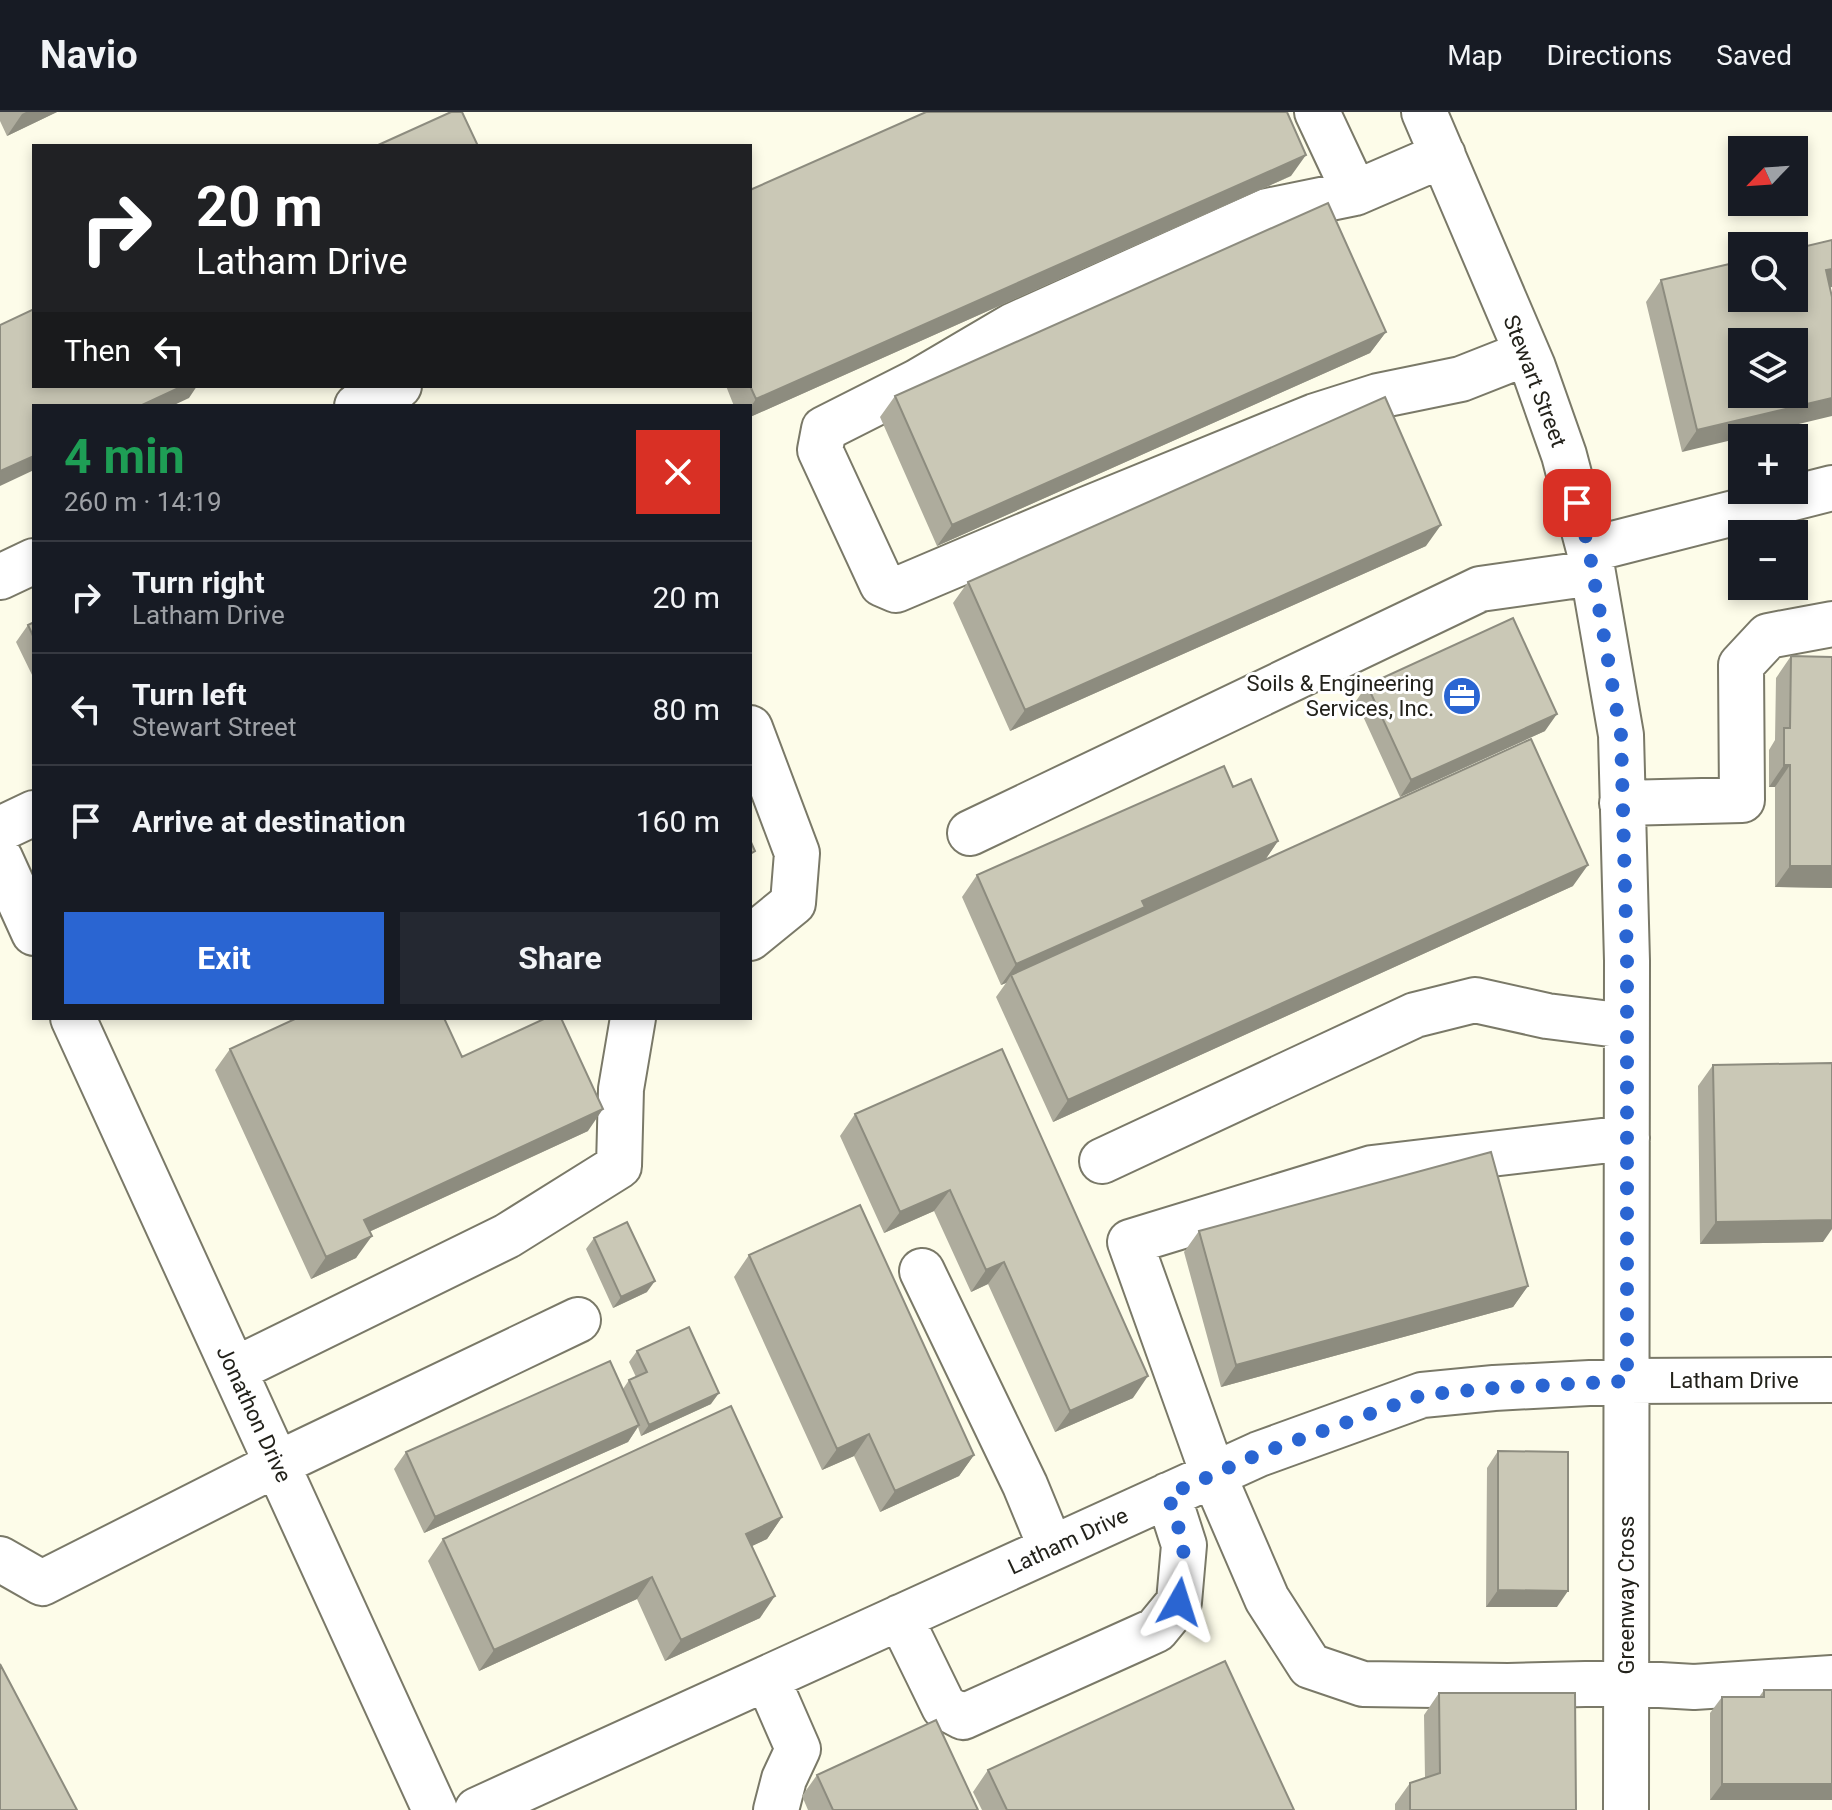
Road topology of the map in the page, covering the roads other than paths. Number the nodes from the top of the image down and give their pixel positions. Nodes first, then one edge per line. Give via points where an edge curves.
1 (1317, 112) edge
2 (1424, 112) edge
3 (1443, 155) junction
4 (1355, 193) junction
5 (1527, 353) junction
6 (395, 388) edge
7 (361, 404) edge
8 (1832, 488) edge
9 (32, 562) edge
10 (1591, 562) junction
11 (0, 577) edge
12 (1832, 624) edge
13 (752, 733) edge
14 (1622, 803) junction
15 (32, 814) edge
16 (0, 829) edge
17 (970, 833) dead end
18 (0, 858) edge
19 (32, 929) edge
20 (752, 936) edge
21 (74, 1020) edge
22 (633, 1020) edge
23 (1626, 1026) junction
24 (1627, 1138) junction
25 (1102, 1161) dead end
26 (922, 1271) dead end
27 (578, 1320) dead end
28 (234, 1370) junction
29 (1832, 1380) edge
30 (1627, 1381) junction
31 (277, 1464) junction
32 (1213, 1474) junction
33 (1168, 1495) junction
34 (1051, 1548) junction
35 (0, 1559) edge
36 (900, 1617) junction
37 (767, 1678) junction
38 (1832, 1678) edge
39 (1626, 1683) junction
40 (538, 1798) edge
41 (435, 1810) edge
42 (477, 1810) edge
43 (776, 1810) edge
44 (1626, 1810) edge

1 - 4 street
2 - 3 street, Stewart Street
3 - 4 street
3 - 5 street, Stewart Street
4 - 5 street via 1267,211 1014,325 824,429 820,450 882,584 896,590 1315,416 1461,379
5 - 10 street, Stewart Street via 1564,455
6 - 7 street
8 - 10 street
9 - 11 street
10 - 14 street, Stewart Street via 1621,735
10 - 17 street via 1480,589
12 - 14 street via 1768,636 1741,665 1742,800
13 - 20 street via 797,853 793,903
14 - 23 street, Stewart Street
15 - 16 street
18 - 19 street
21 - 28 street, Jonathon Drive
22 - 28 street via 621,1089 619,1166 507,1236
23 - 24 street, Stewart Street
23 - 25 street via 1475,1000 1415,1015
24 - 30 street, Stewart Street
24 - 32 street via 1372,1168 1130,1242
26 - 34 street
27 - 31 street
28 - 31 street, Jonathon Drive
29 - 30 street, Latham Drive
30 - 32 street, Latham Drive via 1422,1395
30 - 39 street, Greenway Cross
31 - 35 street via 42,1583
31 - 41 street, Jonathon Drive
32 - 33 street, Latham Drive
32 - 39 street via 1267,1599 1310,1666 1363,1684
33 - 34 street, Latham Drive
33 - 36 street via 1184,1545 1179,1602 1156,1630 963,1717 944,1707
34 - 36 street, Latham Drive
36 - 37 street, Latham Drive
37 - 40 street, Latham Drive
37 - 43 street via 798,1749
38 - 39 street via 1694,1687
39 - 44 street, Greenway Cross
40 - 42 street, Latham Drive

